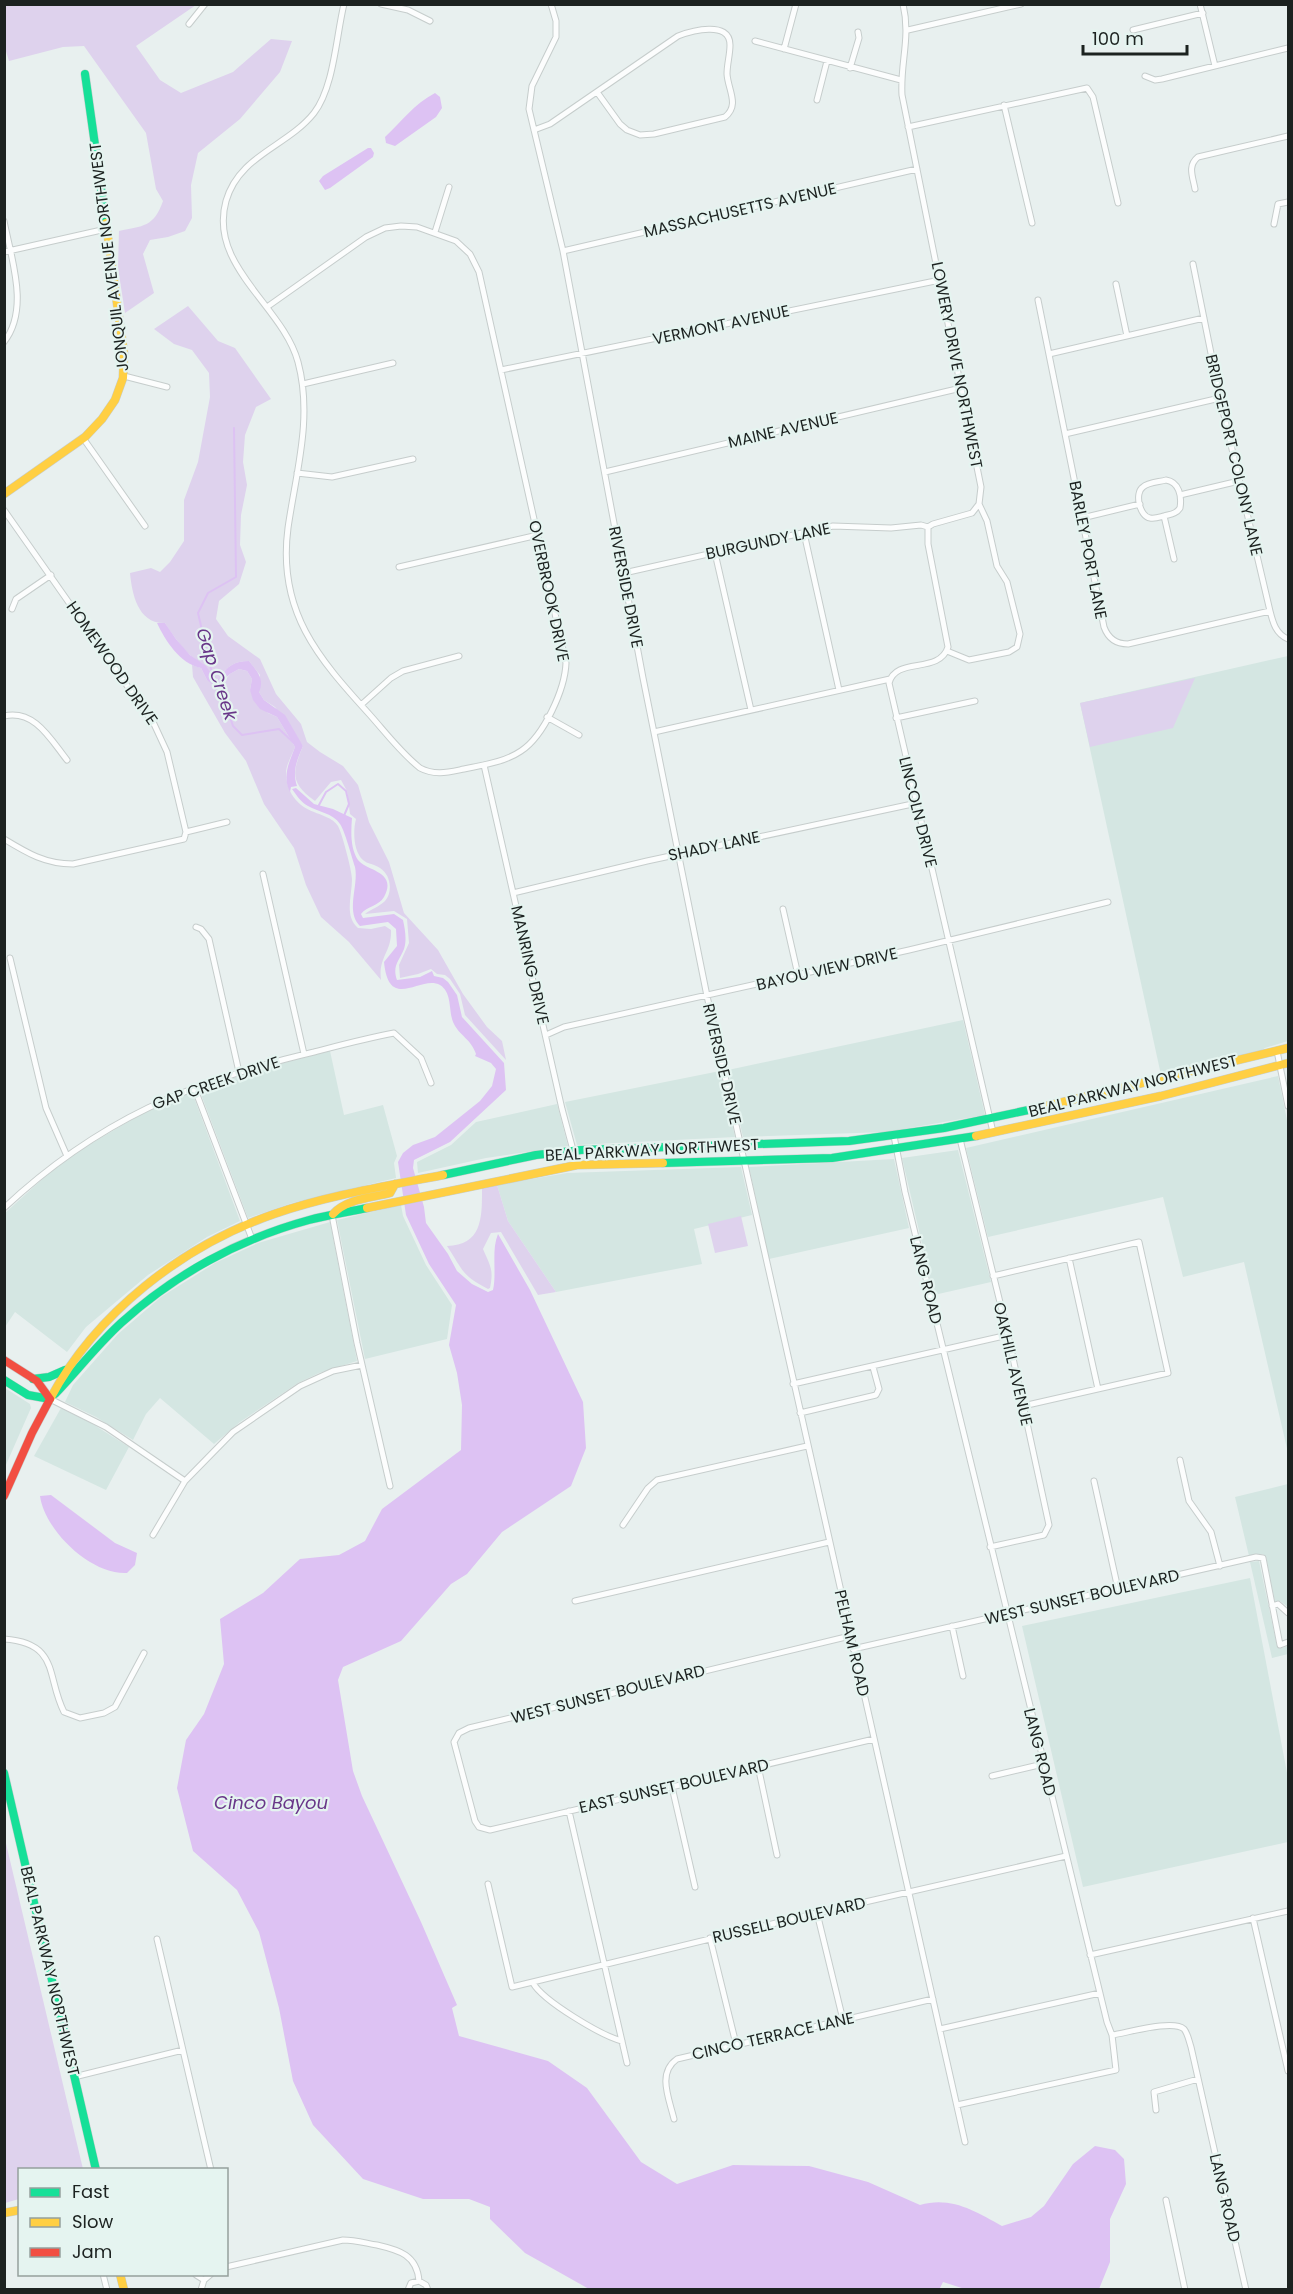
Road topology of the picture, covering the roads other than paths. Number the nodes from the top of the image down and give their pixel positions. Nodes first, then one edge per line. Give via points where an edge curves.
1 (205, 4) edge
2 (344, 4) edge
3 (381, 4) edge
4 (551, 4) edge
5 (796, 4) edge
6 (903, 4) edge
7 (1021, 4) edge
8 (1200, 4) edge
9 (1203, 13) junction
10 (430, 21) dead end
11 (189, 24) dead end
12 (908, 30) junction
13 (1133, 30) dead end
14 (858, 32) dead end
15 (755, 41) dead end
16 (1288, 48) edge
17 (784, 49) junction
18 (827, 61) junction
19 (1215, 66) junction
20 (850, 68) junction
21 (85, 74) dead end
22 (1145, 76) dead end
23 (901, 80) junction
24 (597, 92) junction
25 (817, 100) dead end
26 (1004, 105) junction
27 (908, 128) junction
28 (534, 130) junction
29 (1288, 136) edge
30 (917, 169) junction
31 (449, 187) dead end
32 (1196, 189) dead end
33 (1288, 202) edge
34 (1118, 203) dead end
35 (4, 221) edge
36 (1032, 223) dead end
37 (1274, 224) dead end
38 (106, 229) junction
39 (435, 232) junction
40 (7, 251) edge
41 (563, 251) junction
42 (1193, 264) dead end
43 (940, 280) junction
44 (1116, 284) dead end
45 (1038, 300) dead end
46 (267, 307) junction
47 (1204, 318) junction
48 (1126, 336) junction
49 (4, 342) edge
50 (583, 354) junction
51 (1049, 354) junction
52 (393, 363) dead end
53 (501, 370) junction
54 (124, 376) junction
55 (303, 384) junction
56 (167, 387) dead end
57 (961, 388) junction
58 (1220, 398) junction
59 (1065, 434) junction
60 (83, 438) junction
61 (412, 459) dead end
62 (605, 472) junction
63 (297, 473) junction
64 (1239, 481) junction
65 (4, 494) edge
66 (1180, 495) junction
67 (979, 504) junction
68 (1140, 504) junction
69 (4, 510) edge
70 (1164, 516) junction
71 (1082, 518) junction
72 (145, 526) dead end
73 (928, 527) junction
74 (804, 533) junction
75 (538, 536) junction
76 (715, 553) junction
77 (1174, 559) dead end
78 (399, 567) dead end
79 (624, 573) junction
80 (51, 575) junction
81 (12, 609) dead end
82 (1270, 611) junction
83 (1288, 639) edge
84 (947, 651) junction
85 (459, 656) dead end
86 (890, 679) junction
87 (839, 690) junction
88 (975, 701) dead end
89 (361, 705) junction
90 (751, 710) junction
91 (4, 716) edge
92 (547, 717) junction
93 (896, 718) junction
94 (654, 732) junction
95 (579, 735) dead end
96 (67, 760) dead end
97 (484, 765) junction
98 (916, 803) junction
99 (227, 822) dead end
100 (186, 832) junction
101 (4, 838) edge
102 (678, 854) junction
103 (263, 874) dead end
104 (513, 893) junction
105 (1108, 902) dead end
106 (783, 909) dead end
107 (196, 927) dead end
108 (949, 940) junction
109 (10, 958) dead end
110 (798, 975) junction
111 (707, 996) junction
112 (546, 1035) junction
113 (1288, 1048) edge
114 (1277, 1051) junction
115 (304, 1054) junction
116 (1288, 1063) edge
117 (1280, 1065) junction
118 (239, 1072) junction
119 (431, 1083) dead end
120 (194, 1087) junction
121 (1105, 1093) junction
122 (1288, 1106) edge
123 (1092, 1111) junction
124 (991, 1120) junction
125 (993, 1132) junction
126 (894, 1136) junction
127 (960, 1139) junction
128 (740, 1144) junction
129 (896, 1149) junction
130 (574, 1150) junction
131 (67, 1156) junction
132 (744, 1161) junction
133 (577, 1165) junction
134 (395, 1184) junction
135 (4, 1208) edge
136 (332, 1215) junction
137 (246, 1225) junction
138 (252, 1239) junction
139 (1069, 1258) junction
140 (182, 1260) junction
141 (993, 1276) junction
142 (149, 1299) junction
143 (1008, 1335) junction
144 (943, 1351) junction
145 (4, 1360) edge
146 (362, 1365) junction
147 (873, 1367) junction
148 (65, 1370) junction
149 (33, 1379) junction
150 (4, 1380) edge
151 (793, 1384) junction
152 (1098, 1389) junction
153 (50, 1399) junction
154 (1023, 1406) junction
155 (800, 1413) junction
156 (807, 1446) junction
157 (1180, 1460) dead end
158 (185, 1480) junction
159 (1094, 1481) dead end
160 (390, 1486) dead end
161 (4, 1496) edge
162 (622, 1525) dead end
163 (153, 1535) dead end
164 (829, 1542) junction
165 (990, 1547) junction
166 (1220, 1566) junction
167 (1118, 1589) junction
168 (575, 1600) dead end
169 (1272, 1606) junction
170 (1288, 1612) edge
171 (1006, 1614) junction
172 (952, 1626) junction
173 (850, 1636) junction
174 (4, 1639) edge
175 (1288, 1642) edge
176 (853, 1649) junction
177 (144, 1653) dead end
178 (963, 1676) dead end
179 (873, 1739) junction
180 (1043, 1764) junction
181 (758, 1766) junction
182 (4, 1773) edge
183 (992, 1776) dead end
184 (672, 1787) junction
185 (569, 1811) junction
186 (476, 1824) joint
187 (777, 1855) dead end
188 (1066, 1856) junction
189 (488, 1884) dead end
190 (695, 1887) dead end
191 (908, 1891) junction
192 (1288, 1911) edge
193 (817, 1913) junction
194 (1253, 1918) junction
195 (710, 1938) junction
196 (157, 1939) dead end
197 (1090, 1955) junction
198 (605, 1964) junction
199 (533, 1983) junction
200 (1100, 1993) junction
201 (933, 1999) junction
202 (843, 2020) junction
203 (940, 2029) junction
204 (1112, 2035) junction
205 (622, 2041) junction
206 (736, 2044) junction
207 (183, 2050) junction
208 (627, 2063) dead end
209 (1288, 2071) edge
210 (75, 2077) junction
211 (1198, 2079) junction
212 (957, 2105) junction
213 (1156, 2110) dead end
214 (674, 2119) dead end
215 (965, 2142) dead end
216 (96, 2168) edge
217 (211, 2168) edge
218 (1166, 2200) dead end
219 (228, 2267) edge
220 (198, 2276) edge
221 (209, 2276) edge
222 (204, 2280) junction
223 (419, 2282) junction
224 (201, 2289) edge
225 (408, 2289) edge
226 (428, 2289) edge
227 (1185, 2289) edge
228 (1246, 2289) edge

1 - 11 street
2 - 46 street, OVERBROOK DRIVE via 326,90 318,107 298,128 249,163 236,178 226,201 223,223 230,252
3 - 10 street via 408,10
4 - 28 street, RIVERSIDE DRIVE via 556,34 530,94
5 - 17 street
6 - 12 street, LOWERY DRIVE NORTHWEST
7 - 12 street
8 - 9 street
9 - 13 street
9 - 19 street
12 - 23 street, LOWERY DRIVE NORTHWEST
14 - 20 street
15 - 17 street
16 - 19 street
17 - 18 street
18 - 20 street
18 - 25 street
19 - 22 street via 1155,80
20 - 23 street
21 - 38 main road, JONQUIL AVENUE NORTHWEST
23 - 27 street, LOWERY DRIVE NORTHWEST
24 - 24 street via 678,36 708,30 721,31 728,38 727,74 734,105 725,117 640,135 620,124
24 - 28 street via 550,124
26 - 27 street
26 - 34 street via 1083,87 1090,91
26 - 36 street
27 - 30 street, LOWERY DRIVE NORTHWEST
28 - 41 street, RIVERSIDE DRIVE
29 - 32 street via 1198,157 1191,168
30 - 41 street, MASSACHUSETTS AVENUE
30 - 43 street, LOWERY DRIVE NORTHWEST
31 - 39 street
33 - 37 street via 1278,204
35 - 40 street
38 - 40 street
38 - 54 main road, JONQUIL AVENUE NORTHWEST
39 - 46 street, OVERBROOK DRIVE via 407,225 378,231
39 - 53 street, OVERBROOK DRIVE via 456,241 476,263
40 - 49 street via 18,311
41 - 50 street, RIVERSIDE DRIVE
42 - 47 street, BRIDGEPORT COLONY LANE
43 - 50 street, VERMONT AVENUE
43 - 57 street, LOWERY DRIVE NORTHWEST
44 - 48 street
45 - 51 street, BARLEY PORT LANE
46 - 55 street, OVERBROOK DRIVE via 292,347
47 - 48 street
47 - 58 street, BRIDGEPORT COLONY LANE
48 - 51 street
50 - 53 street, VERMONT AVENUE
50 - 62 street, RIVERSIDE DRIVE
51 - 59 street, BARLEY PORT LANE
52 - 55 street
53 - 75 street, OVERBROOK DRIVE
54 - 56 street
54 - 60 main road, JONQUIL AVENUE NORTHWEST via 107,414
55 - 63 street, OVERBROOK DRIVE via 305,424
57 - 62 street, MAINE AVENUE
57 - 67 street, LOWERY DRIVE NORTHWEST via 981,487
58 - 59 street
58 - 64 street, BRIDGEPORT COLONY LANE
59 - 71 street, BARLEY PORT LANE
60 - 65 main road, JONQUIL AVENUE NORTHWEST
60 - 72 street
61 - 63 street via 332,477
62 - 79 street, RIVERSIDE DRIVE
63 - 89 street, OVERBROOK DRIVE via 286,552 296,611 320,658
64 - 66 street
64 - 82 street, BRIDGEPORT COLONY LANE
66 - 68 street via 1174,482 1166,480 1141,489
66 - 70 street via 1179,511
67 - 73 street, BURGUNDY LANE via 972,513
67 - 84 street, LOWERY DRIVE NORTHWEST via 997,566 1007,582 1020,641 1009,652 969,660
68 - 70 street via 1148,518
68 - 71 street
69 - 80 street, HOMEWOOD DRIVE
70 - 77 street
71 - 82 street, BARLEY PORT LANE via 1104,627 1116,642 1128,644
73 - 74 street, BURGUNDY LANE via 841,525
73 - 84 street
74 - 76 street, BURGUNDY LANE
74 - 87 street
75 - 78 street
75 - 92 street, OVERBROOK DRIVE via 566,663 563,685
76 - 79 street, BURGUNDY LANE
76 - 90 street
79 - 94 street, RIVERSIDE DRIVE
80 - 81 street via 16,599
80 - 100 street, HOMEWOOD DRIVE via 161,736
82 - 83 street, BRIDGEPORT COLONY LANE via 1276,630
84 - 86 street via 939,661 899,669
85 - 89 street via 403,671
86 - 87 street
86 - 93 street, LINCOLN DRIVE
87 - 90 street
88 - 93 street
89 - 97 street, OVERBROOK DRIVE via 424,771 442,773
90 - 94 street
91 - 96 street via 18,714 31,718
92 - 95 street
92 - 97 street, OVERBROOK DRIVE via 523,750
93 - 98 street, LINCOLN DRIVE
94 - 102 street, RIVERSIDE DRIVE
97 - 104 street, MANRING DRIVE
98 - 102 street, SHADY LANE
98 - 108 street, LINCOLN DRIVE
99 - 100 street
100 - 101 street via 184,838 73,864 40,859
102 - 104 street, SHADY LANE
102 - 111 street, RIVERSIDE DRIVE
103 - 115 street
104 - 112 street, MANRING DRIVE
105 - 108 street, BAYOU VIEW DRIVE
106 - 110 street
107 - 118 street via 208,939
108 - 110 street, BAYOU VIEW DRIVE
108 - 124 street, LINCOLN DRIVE
109 - 131 street via 46,1108
110 - 111 street, BAYOU VIEW DRIVE
111 - 112 street, BAYOU VIEW DRIVE via 564,1027
111 - 128 street, RIVERSIDE DRIVE
112 - 130 street, MANRING DRIVE
113 - 114 main road, BEAL PARKWAY NORTHWEST
114 - 117 street
114 - 121 main road, BEAL PARKWAY NORTHWEST
115 - 118 street, GAP CREEK DRIVE
115 - 119 street, GAP CREEK DRIVE via 394,1033 421,1058
116 - 117 main road, BEAL PARKWAY NORTHWEST
117 - 122 street
117 - 123 main road, BEAL PARKWAY NORTHWEST
118 - 120 street, GAP CREEK DRIVE
120 - 131 street, GAP CREEK DRIVE via 147,1107
120 - 137 street
121 - 123 main road via 1103,1104
121 - 124 main road, BEAL PARKWAY NORTHWEST
123 - 125 main road, BEAL PARKWAY NORTHWEST
124 - 125 street, LINCOLN DRIVE
124 - 126 main road, BEAL PARKWAY NORTHWEST
125 - 127 main road, BEAL PARKWAY NORTHWEST
126 - 128 main road, BEAL PARKWAY NORTHWEST via 796,1145
126 - 129 street, LANG ROAD
127 - 129 main road, BEAL PARKWAY NORTHWEST
127 - 141 street, OAKHILL AVENUE
128 - 130 main road, BEAL PARKWAY NORTHWEST
128 - 132 street, PELHAM ROAD
129 - 132 main road, BEAL PARKWAY NORTHWEST via 832,1158
129 - 144 street, LANG ROAD
130 - 133 street, MANRING DRIVE
130 - 134 main road, BEAL PARKWAY NORTHWEST
131 - 135 street, GAP CREEK DRIVE
132 - 133 main road, BEAL PARKWAY NORTHWEST
132 - 151 street, PELHAM ROAD
133 - 136 main road, BEAL PARKWAY NORTHWEST
134 - 136 main road via 390,1193 346,1204
134 - 137 main road, BEAL PARKWAY NORTHWEST via 302,1205
136 - 138 main road, BEAL PARKWAY NORTHWEST
136 - 146 street
137 - 138 street
137 - 140 main road, BEAL PARKWAY NORTHWEST
138 - 142 main road, BEAL PARKWAY NORTHWEST via 194,1268
139 - 141 street
139 - 152 street
139 - 152 street via 1139,1242 1168,1373
140 - 142 main road via 179,1270 156,1287
140 - 148 main road, BEAL PARKWAY NORTHWEST via 105,1321
141 - 143 street, OAKHILL AVENUE
142 - 153 main road, BEAL PARKWAY NORTHWEST via 101,1342
143 - 144 street
143 - 154 street, OAKHILL AVENUE
144 - 147 street
144 - 165 street, LANG ROAD
145 - 149 main road
146 - 158 street via 321,1376 271,1404 221,1442
146 - 160 street
147 - 151 street
147 - 155 street via 879,1389 876,1395
148 - 149 main road
148 - 153 main road, BEAL PARKWAY NORTHWEST
149 - 153 main road
150 - 153 main road via 28,1395
151 - 155 street, PELHAM ROAD
152 - 154 street
153 - 158 street via 106,1427
153 - 161 main road, BEAL PARKWAY NORTHWEST
154 - 165 street, OAKHILL AVENUE via 1049,1529 1044,1535
155 - 156 street, PELHAM ROAD
156 - 162 street via 657,1479
156 - 164 street, PELHAM ROAD
157 - 166 street via 1189,1501 1211,1532
158 - 163 street
159 - 167 street
164 - 168 street
164 - 173 street, PELHAM ROAD
165 - 171 street, LANG ROAD
166 - 167 street, WEST SUNSET BOULEVARD
166 - 169 street, WEST SUNSET BOULEVARD via 1263,1558
167 - 171 street, WEST SUNSET BOULEVARD
169 - 170 street via 1278,1604
169 - 175 street, WEST SUNSET BOULEVARD via 1281,1645
171 - 172 street, WEST SUNSET BOULEVARD
171 - 180 street, LANG ROAD
172 - 176 street, WEST SUNSET BOULEVARD
172 - 178 street
173 - 176 street, PELHAM ROAD
173 - 186 street, WEST SUNSET BOULEVARD via 464,1730 454,1742
174 - 177 street via 30,1645 42,1654 52,1671 64,1712 80,1718 115,1707
176 - 179 street, PELHAM ROAD
179 - 181 street, EAST SUNSET BOULEVARD
179 - 191 street, PELHAM ROAD
180 - 183 street
180 - 188 street, LANG ROAD
181 - 184 street, EAST SUNSET BOULEVARD
181 - 187 street
182 - 210 main road, BEAL PARKWAY NORTHWEST
184 - 185 street, EAST SUNSET BOULEVARD
184 - 190 street
185 - 186 street, EAST SUNSET BOULEVARD via 490,1830
185 - 198 street
188 - 191 street, RUSSELL BOULEVARD
188 - 197 street, LANG ROAD
189 - 199 street, RUSSELL BOULEVARD via 512,1987
191 - 193 street, RUSSELL BOULEVARD
191 - 201 street, PELHAM ROAD
192 - 194 street
193 - 195 street, RUSSELL BOULEVARD
193 - 202 street
194 - 197 street
194 - 209 street
195 - 198 street, RUSSELL BOULEVARD
195 - 206 street
196 - 207 street
197 - 200 street, LANG ROAD
198 - 199 street, RUSSELL BOULEVARD
198 - 205 street
199 - 205 street via 540,1993 576,2018 607,2037
200 - 203 street
200 - 204 street, LANG ROAD
201 - 202 street, CINCO TERRACE LANE
201 - 203 street, PELHAM ROAD
202 - 206 street, CINCO TERRACE LANE
203 - 212 street, PELHAM ROAD
204 - 211 street, LANG ROAD via 1170,2025 1182,2028
204 - 212 street via 1116,2070
205 - 208 street
206 - 214 street, CINCO TERRACE LANE via 681,2057 667,2067 665,2077
207 - 210 street
207 - 217 street
210 - 216 main road, BEAL PARKWAY NORTHWEST
211 - 213 street via 1154,2092
211 - 228 street, LANG ROAD
212 - 215 street, PELHAM ROAD
218 - 227 street
219 - 223 street via 354,2240 407,2255 417,2268
220 - 222 street
221 - 222 street
222 - 224 street
223 - 225 street via 411,2283
223 - 226 street

